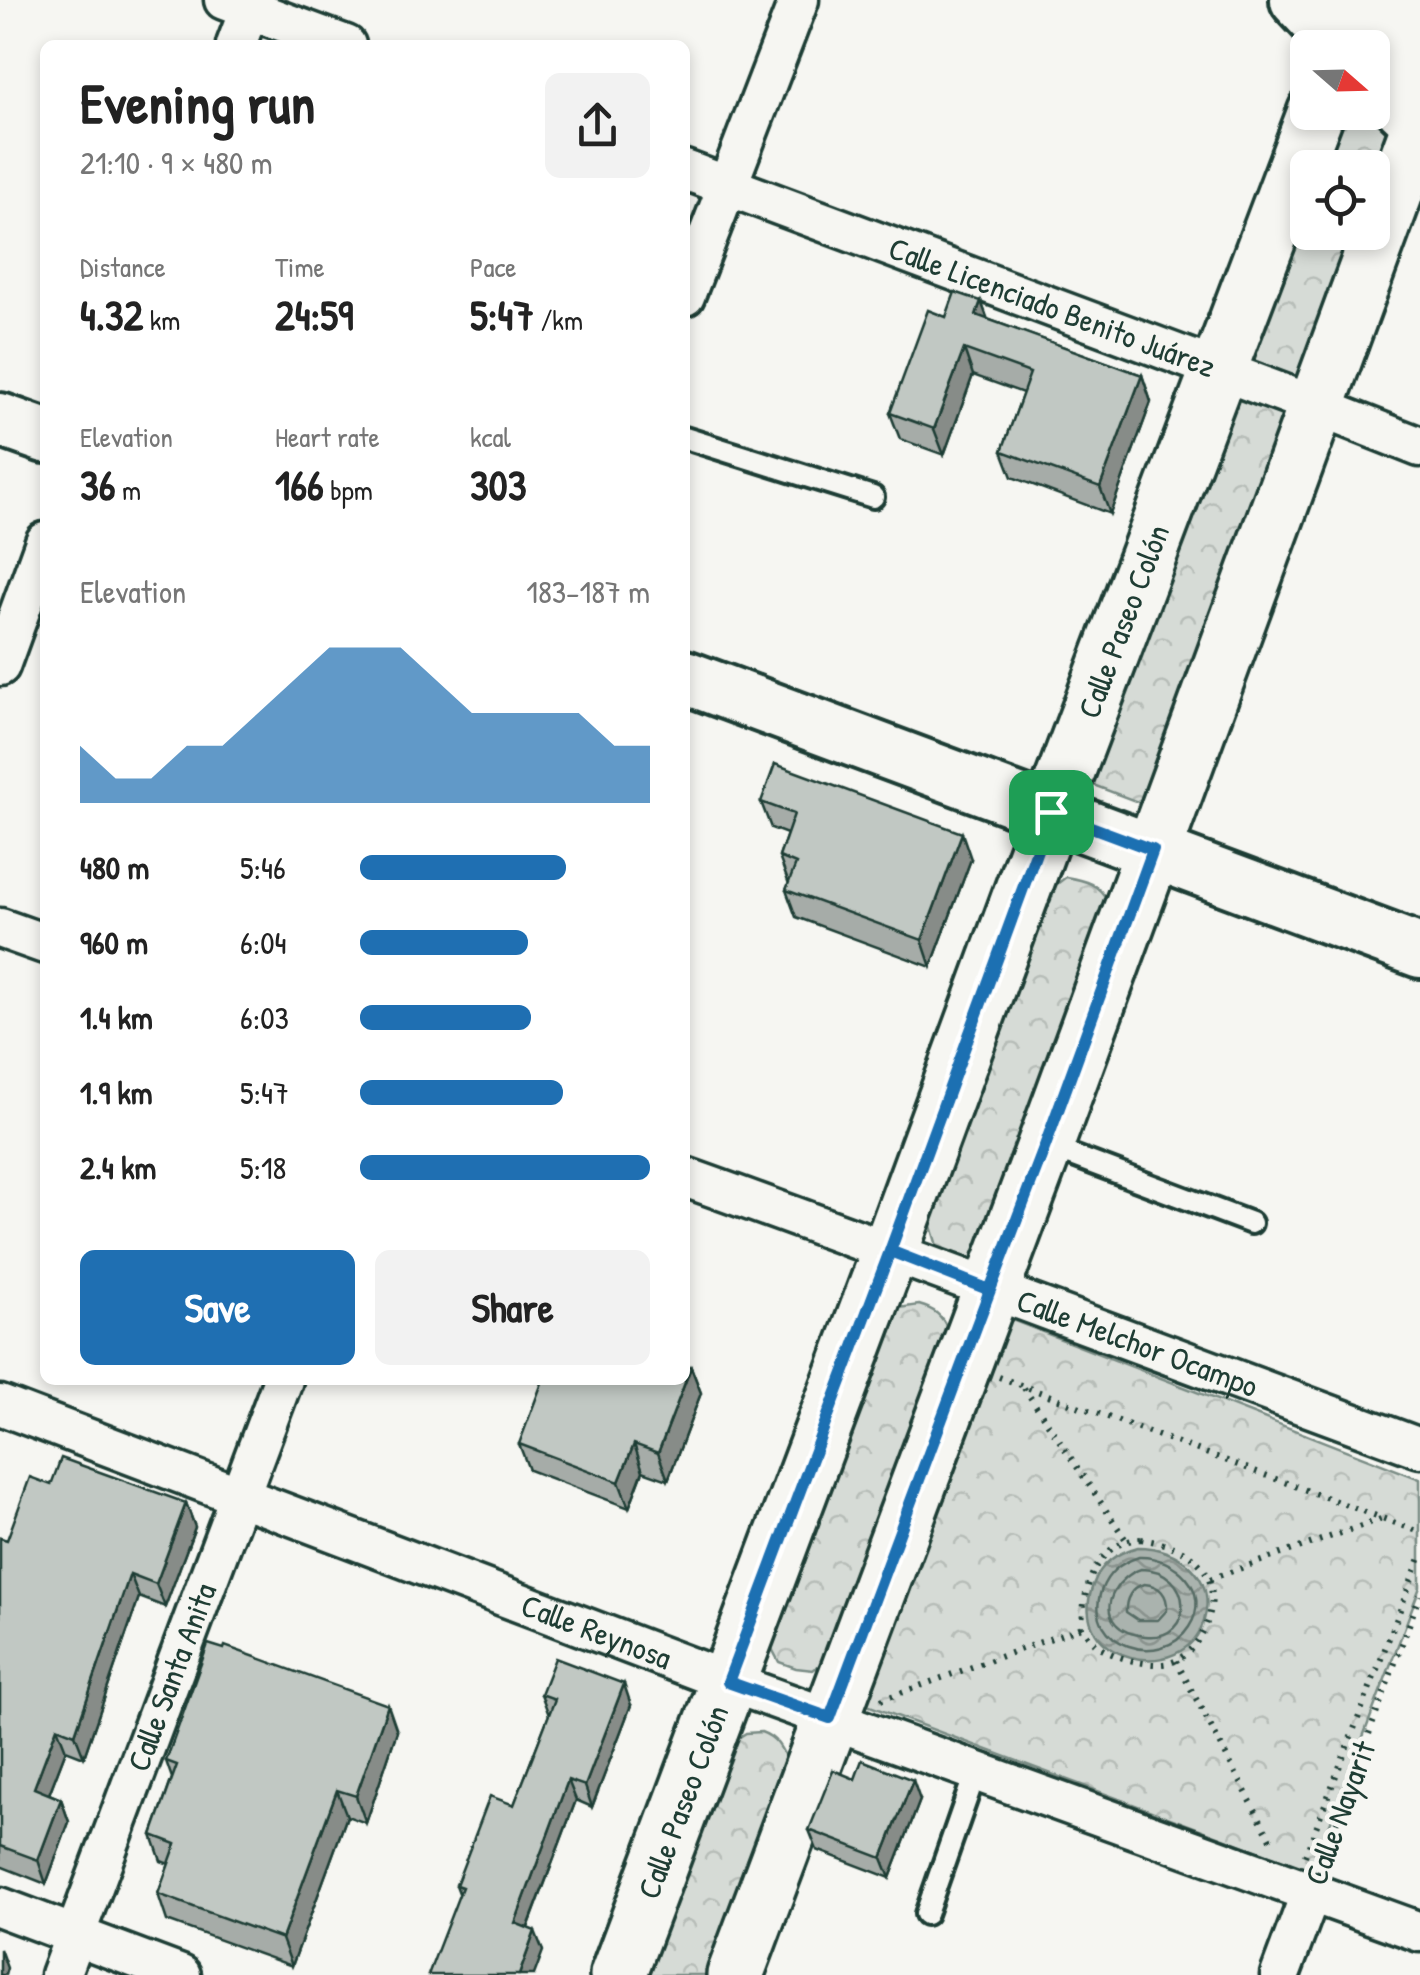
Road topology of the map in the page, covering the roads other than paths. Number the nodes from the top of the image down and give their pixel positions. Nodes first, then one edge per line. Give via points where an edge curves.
1 (799, 0) edge
2 (1296, 0) edge
3 (1359, 0) edge
4 (242, 3) edge
5 (1325, 30) edge
6 (1348, 30) edge
7 (237, 40) edge
8 (334, 40) edge
9 (1420, 62) edge
10 (1390, 95) edge
11 (1420, 124) edge
12 (1309, 130) edge
13 (690, 172) edge
14 (728, 186) junction
15 (690, 283) edge
16 (1220, 370) junction
17 (1316, 406) junction
18 (0, 420) edge
19 (40, 434) edge
20 (690, 440) edge
21 (1420, 447) edge
22 (873, 497) dead end
23 (40, 556) edge
24 (0, 666) edge
25 (690, 679) edge
26 (1051, 812) junction
27 (1153, 850) junction
28 (0, 928) edge
29 (40, 942) edge
30 (1420, 951) edge
31 (1045, 1146) junction
32 (690, 1179) edge
33 (1251, 1223) dead end
34 (890, 1251) junction
35 (990, 1290) junction
36 (281, 1385) edge
37 (0, 1405) edge
38 (1420, 1448) edge
39 (240, 1497) junction
40 (728, 1682) junction
41 (850, 1711) junction
42 (976, 1771) junction
43 (1306, 1878) junction
44 (0, 1906) edge
45 (926, 1914) dead end
46 (1420, 1932) edge
47 (75, 1934) junction
48 (60, 1975) edge
49 (181, 1975) edge
50 (618, 1975) edge
51 (734, 1975) edge
52 (1280, 1975) edge

1 - 14 street
2 - 5 street
3 - 6 main road
3 - 9 main road
4 - 7 street
4 - 8 street
10 - 11 street
11 - 17 main road
12 - 16 main road, Calle Paseo Colón
13 - 14 street, Calle Licenciado Benito Juárez
14 - 15 street
14 - 16 street, Calle Licenciado Benito Juárez
16 - 17 street, Calle Licenciado Benito Juárez
16 - 26 main road, Calle Paseo Colón
17 - 21 street, Calle Licenciado Benito Juárez
17 - 27 main road
18 - 19 street
20 - 22 lane
23 - 24 street
25 - 26 street
26 - 27 street
26 - 34 main road, Calle Paseo Colón
27 - 30 street
27 - 31 main road
28 - 29 street
31 - 33 lane
31 - 35 main road
32 - 34 street, Calle Melchor Ocampo
34 - 35 street, Calle Melchor Ocampo
34 - 40 main road, Calle Paseo Colón
35 - 38 street, Calle Melchor Ocampo
35 - 41 main road
36 - 39 street, Calle Santa Anita
37 - 39 street, Calle Reynosa
39 - 40 street, Calle Reynosa
39 - 47 street, Calle Santa Anita
40 - 41 street, Calle Reynosa
40 - 50 main road, Calle Paseo Colón
41 - 42 street, Calle Reynosa
41 - 51 main road
42 - 43 street, Calle Reynosa
42 - 45 lane
43 - 46 street, Calle Reynosa
43 - 52 street, Calle Nayarit
44 - 47 street
47 - 48 street, Calle Santa Anita
47 - 49 street

